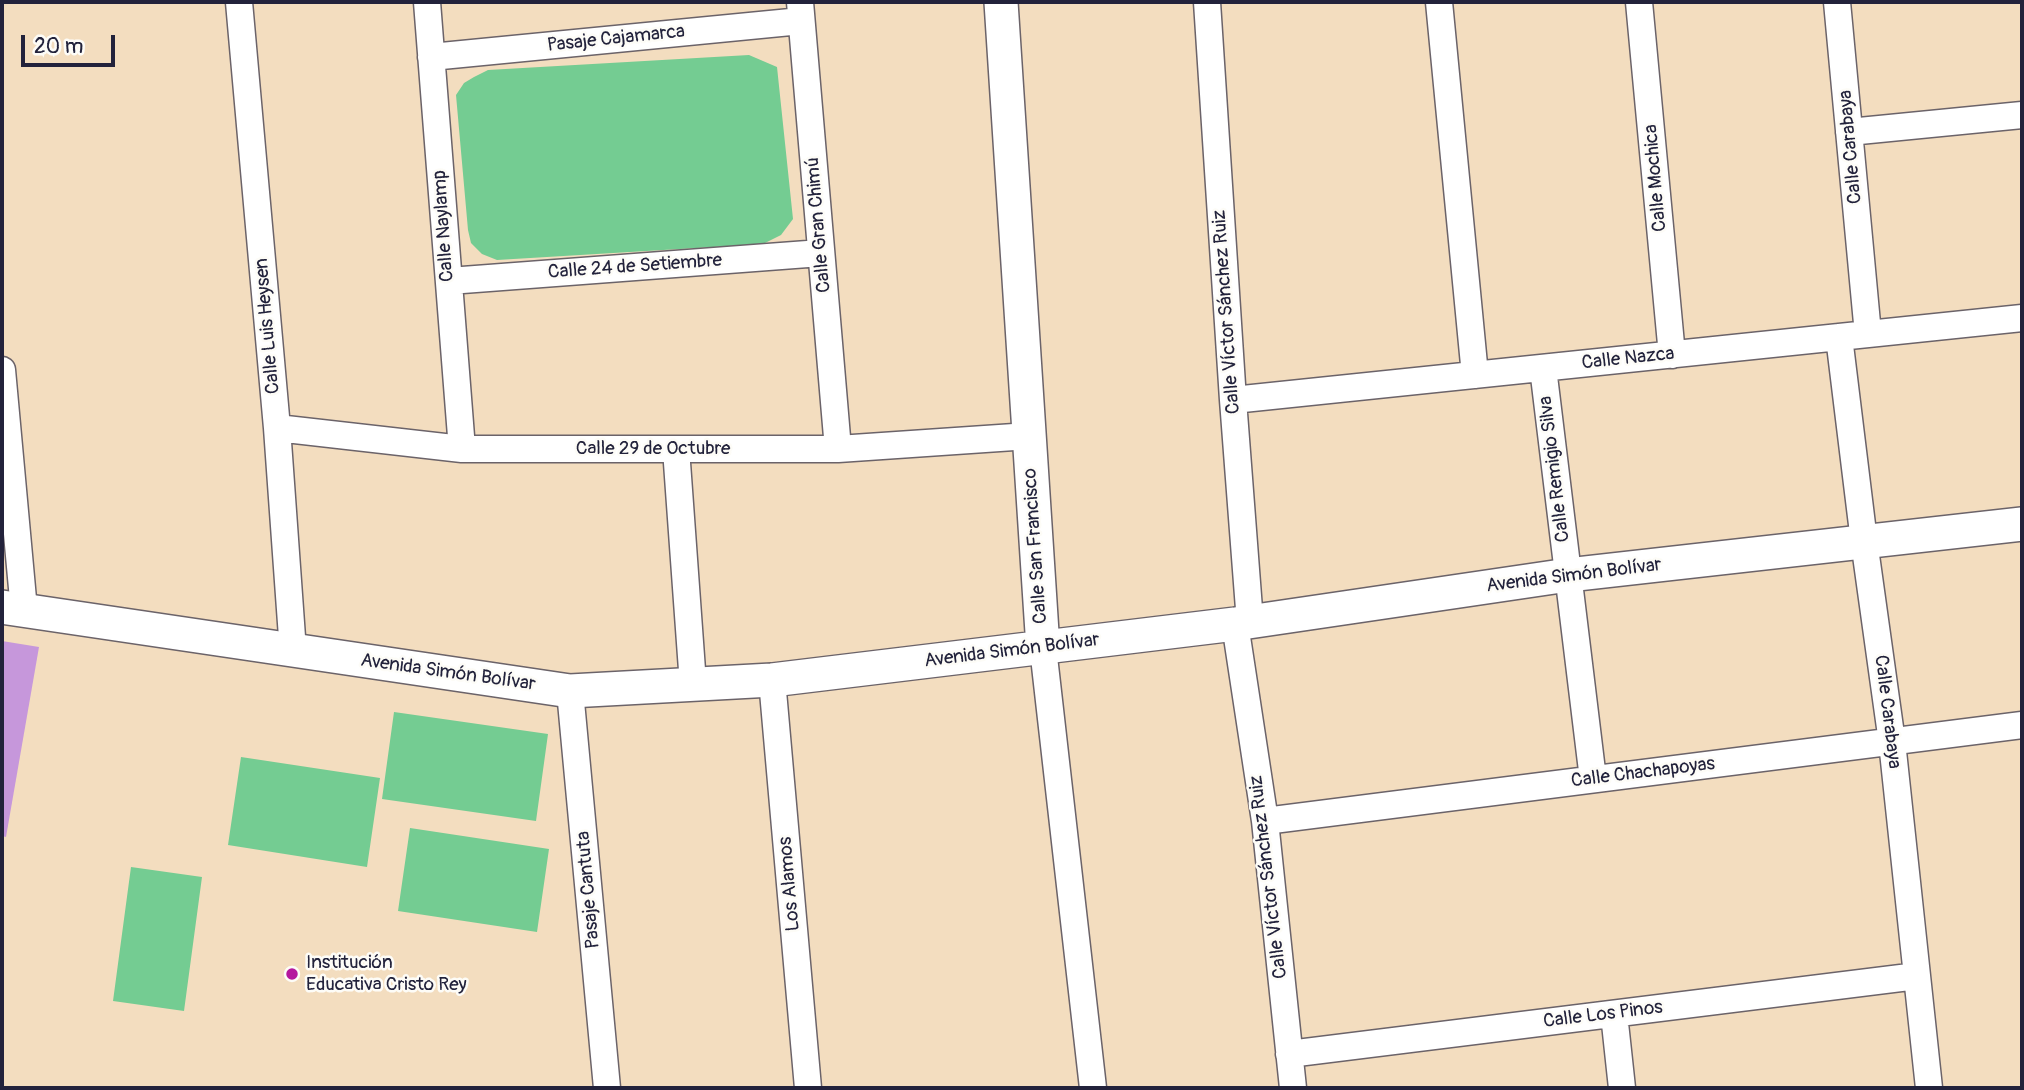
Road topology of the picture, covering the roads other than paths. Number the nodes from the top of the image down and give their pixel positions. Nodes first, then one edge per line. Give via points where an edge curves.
1 (239, 2) edge
2 (427, 2) edge
3 (1001, 2) edge
4 (1207, 2) edge
5 (1439, 2) edge
6 (1639, 2) edge
7 (1837, 2) edge
8 (801, 12) edge
9 (431, 58) junction
10 (2022, 115) edge
11 (1849, 132) junction
12 (821, 253) junction
13 (449, 281) junction
14 (2022, 318) edge
15 (1868, 334) junction
16 (1839, 337) junction
17 (1672, 355) junction
18 (1543, 368) junction
19 (2, 370) edge
20 (1475, 375) junction
21 (1233, 400) junction
22 (277, 428) junction
23 (1030, 436) junction
24 (462, 449) junction
25 (676, 449) junction
26 (838, 449) junction
27 (2022, 524) edge
28 (1864, 541) junction
29 (1568, 575) junction
30 (13, 608) edge
31 (1242, 623) junction
32 (1043, 648) junction
33 (293, 651) junction
34 (772, 680) junction
35 (694, 684) junction
36 (570, 691) junction
37 (2022, 725) edge
38 (1892, 742) junction
39 (1593, 779) junction
40 (1265, 821) junction
41 (1917, 976) junction
42 (1614, 1014) junction
43 (1289, 1054) junction
44 (607, 1088) edge
45 (808, 1088) edge
46 (1093, 1088) edge
47 (1293, 1088) edge
48 (1622, 1088) edge
49 (1929, 1088) edge

1 - 22 street, Calle Luis Heysen
2 - 9 street, Calle Naylamp
3 - 23 street, Calle San Francisco
4 - 21 street, Calle Víctor Sánchez Ruiz
5 - 20 street
6 - 17 street, Calle Mochica
7 - 11 street, Calle Carabaya
8 - 9 street, Pasaje Cajamarca
8 - 12 street, Calle Gran Chimú
9 - 13 street, Calle Naylamp
10 - 11 street
11 - 15 street, Calle Carabaya
12 - 13 street, Calle 24 de Setiembre
12 - 26 street, Calle Gran Chimú
13 - 24 street, Calle Naylamp
14 - 15 street, Calle Nazca
15 - 16 street, Calle Nazca
16 - 17 street, Calle Nazca
16 - 28 street, Calle Carabaya
17 - 18 street, Calle Nazca
18 - 20 street, Calle Nazca
18 - 29 street, Calle Remigio Silva
19 - 30 street
20 - 21 street, Calle Nazca
21 - 31 street, Calle Víctor Sánchez Ruiz
22 - 24 street, Calle 29 de Octubre
22 - 33 street, Calle Luis Heysen
23 - 26 street, Calle 29 de Octubre
23 - 32 street, Calle San Francisco
24 - 25 street, Calle 29 de Octubre
25 - 26 street, Calle 29 de Octubre
25 - 35 street
27 - 28 street, Avenida Simón Bolívar
28 - 29 street, Avenida Simón Bolívar
28 - 38 street, Calle Carabaya
29 - 31 street, Avenida Simón Bolívar
29 - 39 street, Calle Remigio Silva
30 - 33 street, Avenida Simón Bolívar
31 - 32 street, Avenida Simón Bolívar
31 - 40 street, Calle Víctor Sánchez Ruiz
32 - 34 street, Avenida Simón Bolívar
32 - 46 street, Calle San Francisco
33 - 36 street, Avenida Simón Bolívar
34 - 35 street, Avenida Simón Bolívar
34 - 45 street, Los Alamos
35 - 36 street, Avenida Simón Bolívar
36 - 44 street, Pasaje Cantuta
37 - 38 street, Calle Chachapoyas
38 - 39 street, Calle Chachapoyas
38 - 41 street, Calle Carabaya
39 - 40 street, Calle Chachapoyas
40 - 43 street, Calle Víctor Sánchez Ruiz
41 - 42 street, Calle Los Pinos
41 - 49 street, Calle Carabaya
42 - 43 street, Calle Los Pinos
42 - 48 street
43 - 47 street, Calle Víctor Sánchez Ruiz

